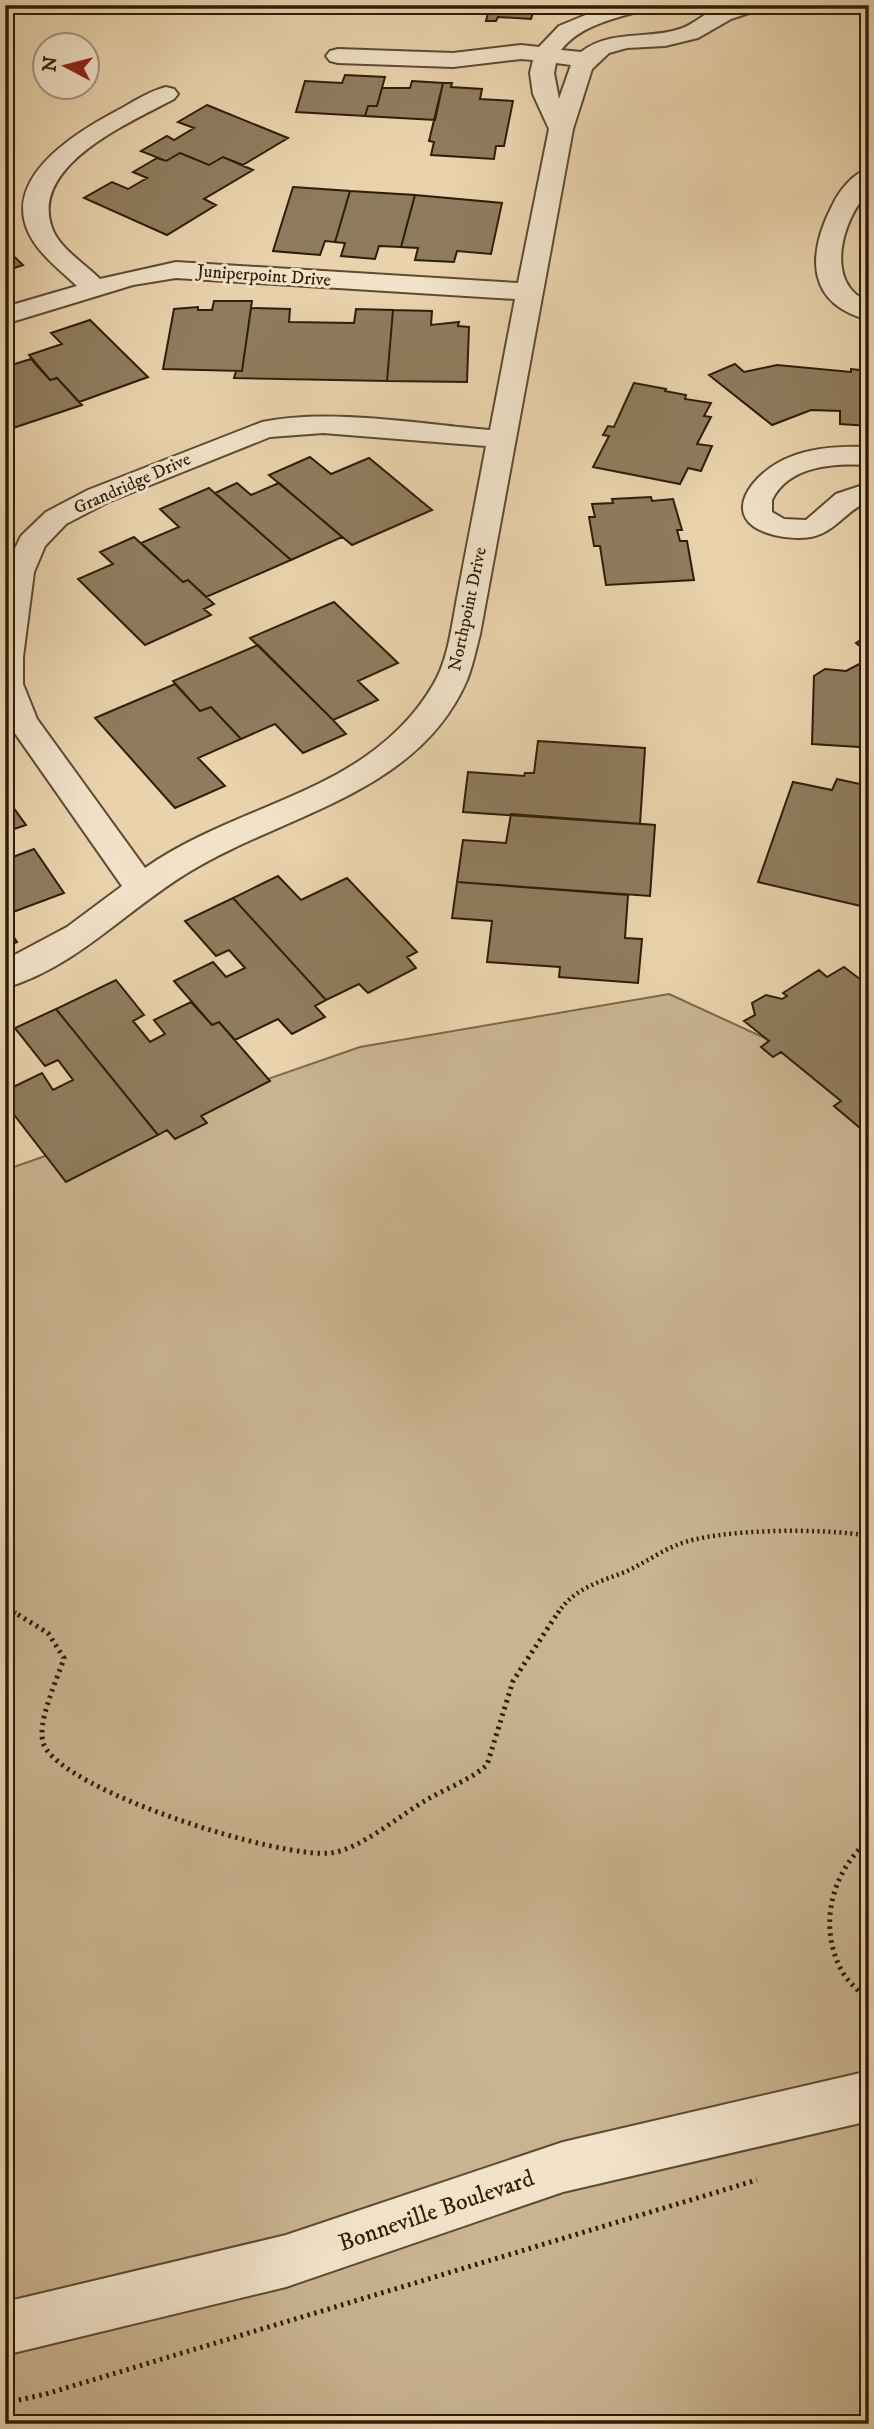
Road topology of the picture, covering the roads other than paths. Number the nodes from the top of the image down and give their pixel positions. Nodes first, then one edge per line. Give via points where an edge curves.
1 (637, 5) edge
2 (750, 5) edge
3 (614, 13) junction
4 (639, 39) junction
5 (546, 53) junction
6 (338, 56) dead end
7 (586, 60) junction
8 (166, 94) dead end
9 (561, 129) junction
10 (869, 176) edge
11 (94, 288) junction
12 (529, 292) junction
13 (869, 312) edge
14 (5, 316) edge
15 (501, 439) junction
16 (869, 456) edge
17 (869, 492) edge
18 (6, 684) edge
19 (141, 887) junction
20 (5, 975) edge
21 (869, 2096) edge
22 (5, 2329) edge

1 - 3 street
2 - 4 street via 690,33
3 - 4 street via 623,28
3 - 5 street via 569,30 554,40
4 - 7 street via 601,48
5 - 6 street via 511,52 453,60
5 - 7 street
5 - 9 street via 545,95
7 - 9 street, Northpoint Drive
8 - 11 street via 68,152 38,193 35,214 39,228
9 - 12 street, Northpoint Drive
10 - 13 street via 848,199 827,259 828,275 839,297
11 - 12 street, Juniperpoint Drive via 176,270
11 - 14 street, Juniperpoint Drive
12 - 15 street, Northpoint Drive
15 - 18 street, Grandridge Drive via 282,426 241,436 98,496 56,518 24,557
15 - 19 street, Northpoint Drive via 465,634 451,682 437,706 397,749 340,788 188,857
16 - 17 street via 817,458 797,464 765,488 756,508 759,517 770,524 799,529 824,523 841,504
18 - 19 street, Grandridge Drive via 23,722
19 - 20 street, Northpoint Drive via 88,930
21 - 22 street, Bonneville Boulevard via 564,2167 286,2261

